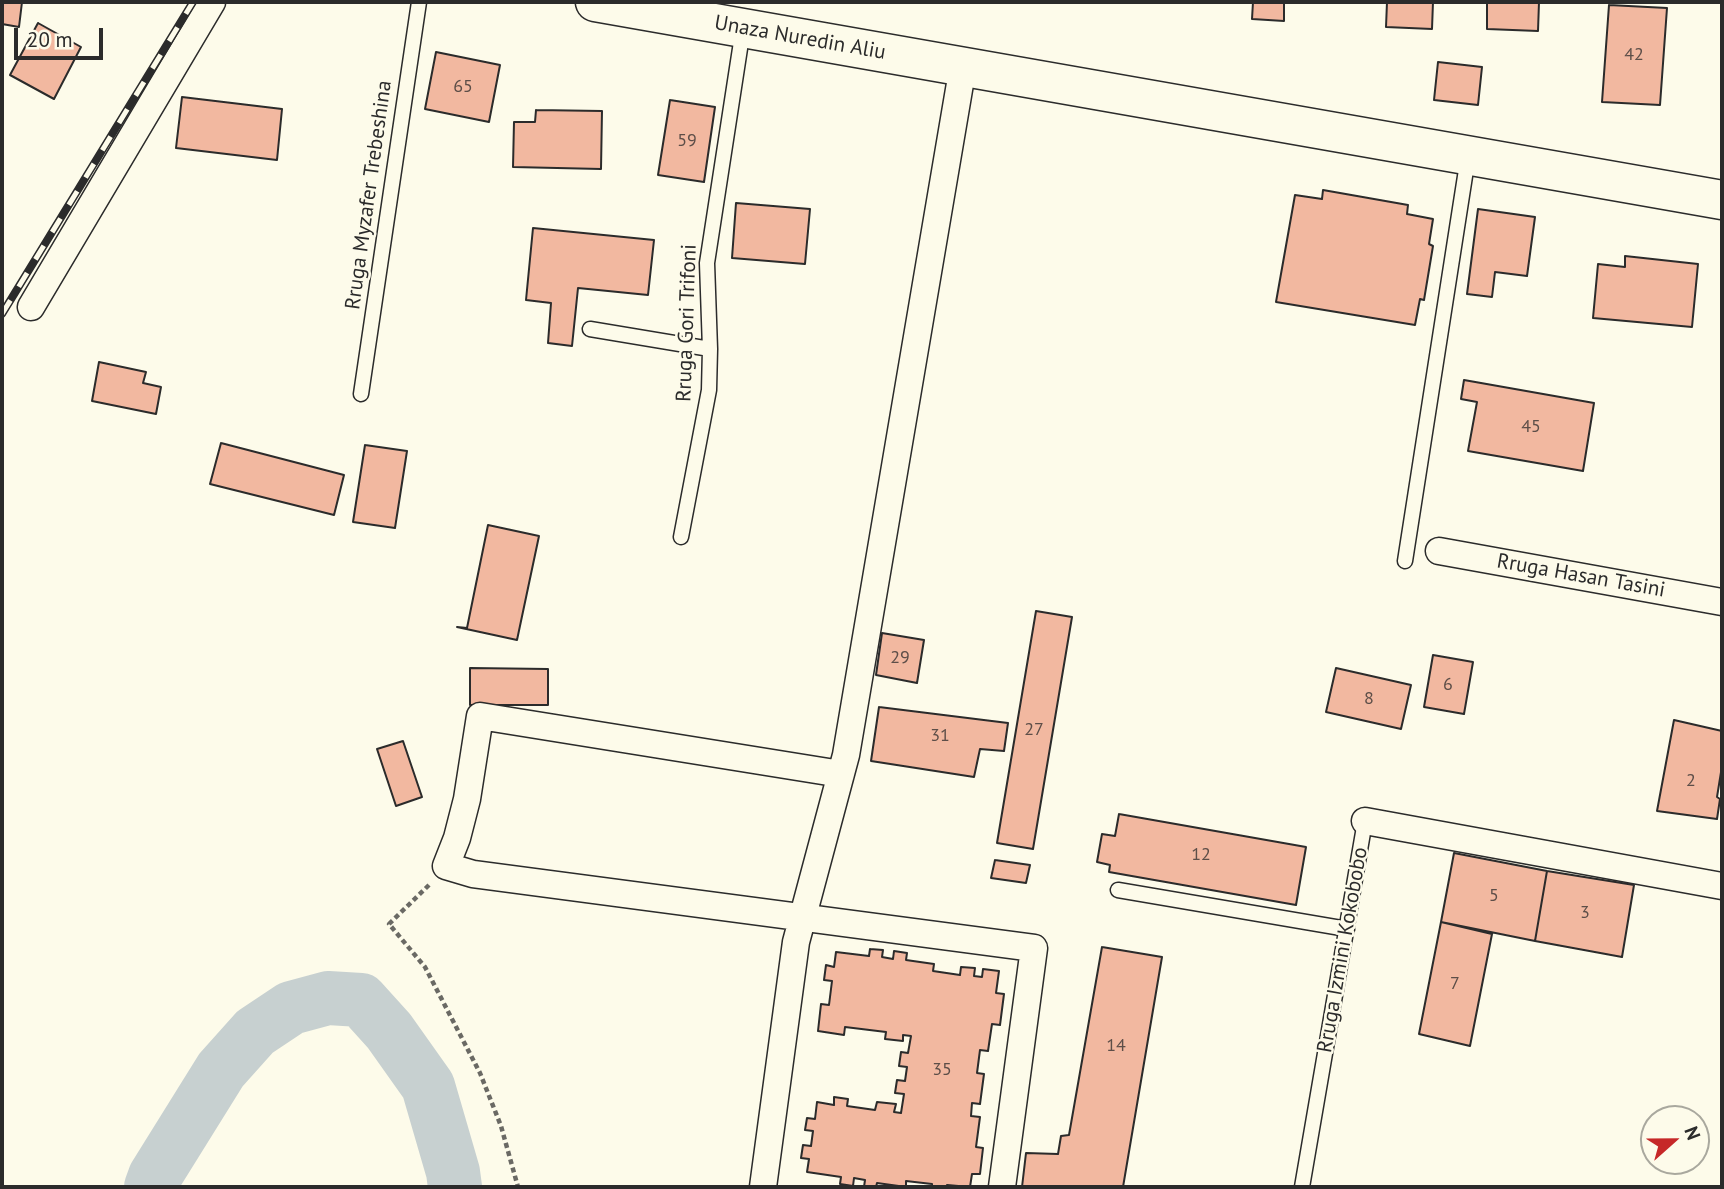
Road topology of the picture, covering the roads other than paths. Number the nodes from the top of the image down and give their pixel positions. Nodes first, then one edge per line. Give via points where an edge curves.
1 (212, 2) edge
2 (419, 2) edge
3 (596, 2) edge
4 (743, 27) junction
5 (963, 66) junction
6 (1469, 156) junction
7 (1722, 200) edge
8 (31, 307) dead end
9 (590, 329) dead end
10 (710, 349) junction
11 (360, 394) dead end
12 (681, 537) dead end
13 (1439, 551) dead end
14 (1405, 561) dead end
15 (1722, 602) edge
16 (841, 774) junction
17 (1365, 821) joint
18 (1722, 886) edge
19 (1118, 890) dead end
20 (802, 917) junction
21 (1347, 929) junction
22 (763, 1187) edge
23 (1002, 1187) edge
24 (1302, 1187) edge

1 - 8 street
2 - 11 lane, Rruga Myzafer Trebeshina
3 - 4 main road, Unaza Nuredin Aliu
4 - 5 main road, Unaza Nuredin Aliu
4 - 10 lane, Rruga Gori Trifoni via 707,263
5 - 6 main road, Unaza Nuredin Aliu
5 - 16 street
6 - 7 main road, Unaza Nuredin Aliu
6 - 14 lane
9 - 10 lane
10 - 12 lane, Rruga Gori Trifoni via 709,390
13 - 15 street, Rruga Hasan Tasini
16 - 20 street
16 - 20 street via 480,716 467,799 446,866 473,874
17 - 18 street, Rruga Izmini Kokobobo
17 - 21 lane, Rruga Izmini Kokobobo
19 - 21 lane
20 - 22 street
20 - 23 street via 1034,948
21 - 24 lane, Rruga Izmini Kokobobo

